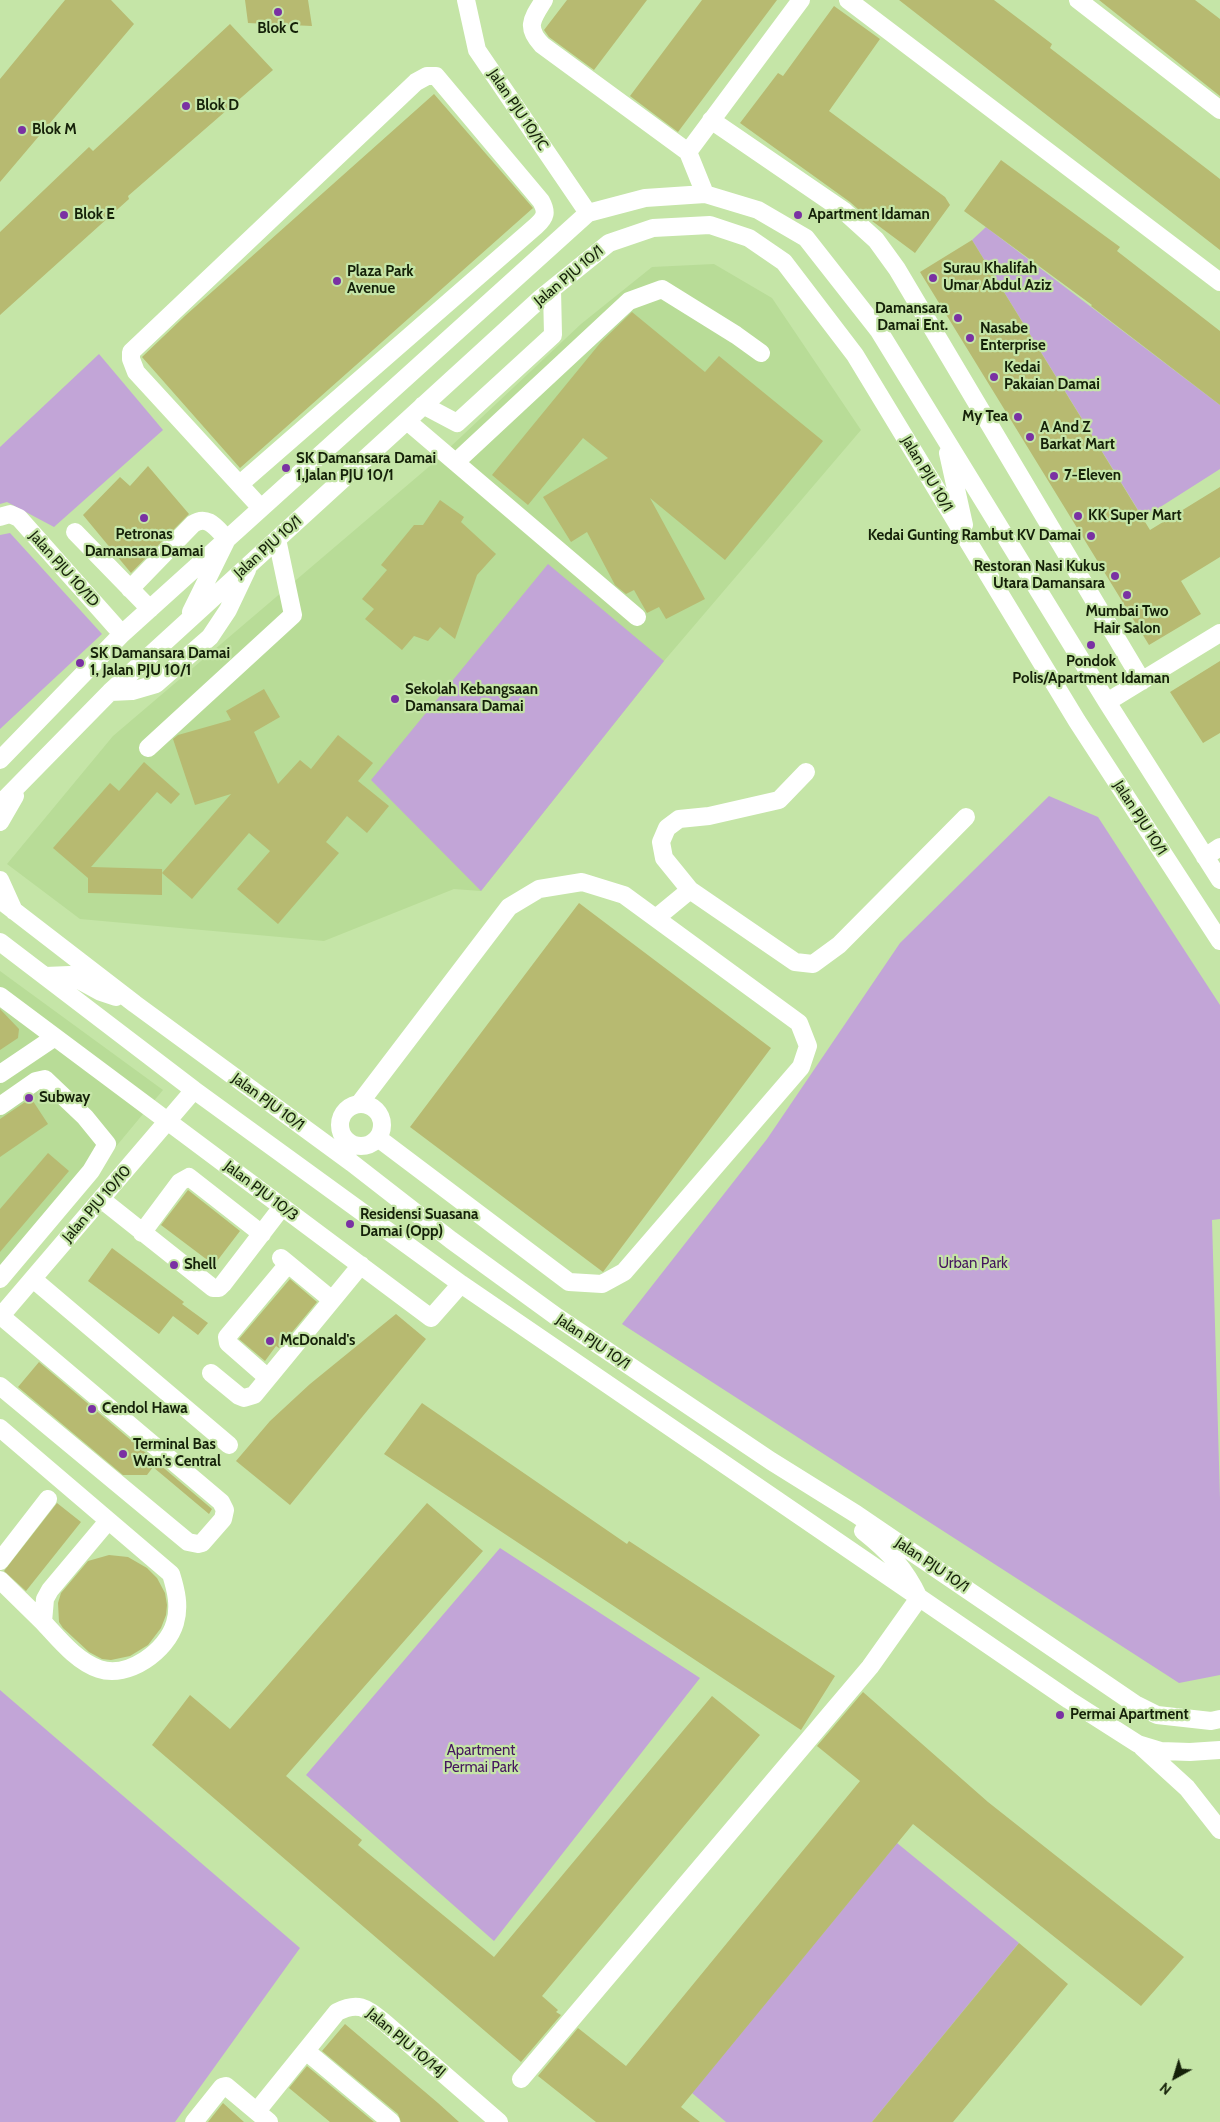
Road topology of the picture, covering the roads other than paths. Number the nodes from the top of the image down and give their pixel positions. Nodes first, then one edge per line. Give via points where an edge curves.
1 (466, 0) edge
2 (544, 0) edge
3 (801, 0) edge
4 (848, 0) edge
5 (1078, 0) edge
6 (1220, 110) edge
7 (711, 120) junction
8 (688, 152) junction
9 (704, 194) junction
10 (588, 213) junction
11 (1220, 282) edge
12 (552, 289) junction
13 (438, 312) junction
14 (455, 333) junction
15 (761, 353) dead end
16 (424, 405) junction
17 (407, 421) junction
18 (945, 440) junction
19 (456, 462) junction
20 (240, 484) junction
21 (261, 508) junction
22 (0, 517) edge
23 (75, 532) dead end
24 (966, 538) junction
25 (227, 539) junction
26 (277, 539) junction
27 (252, 561) junction
28 (130, 588) junction
29 (150, 609) junction
30 (637, 617) dead end
31 (186, 621) junction
32 (1220, 633) edge
33 (122, 634) junction
34 (1142, 681) junction
35 (110, 692) junction
36 (1107, 702) junction
37 (148, 748) dead end
38 (0, 760) edge
39 (806, 772) dead end
40 (24, 780) junction
41 (0, 804) edge
42 (966, 817) dead end
43 (0, 822) edge
44 (1213, 852) edge
45 (0, 880) edge
46 (1220, 880) edge
47 (690, 890) junction
48 (0, 900) edge
49 (14, 911) junction
50 (656, 918) junction
51 (1220, 941) edge
52 (0, 942) edge
53 (45, 976) junction
54 (0, 996) edge
55 (135, 1004) junction
56 (54, 1037) junction
57 (0, 1074) edge
58 (194, 1090) junction
59 (359, 1104) junction
60 (0, 1106) edge
61 (168, 1121) junction
62 (340, 1121) junction
63 (322, 1142) junction
64 (372, 1142) junction
65 (352, 1163) junction
66 (101, 1198) junction
67 (282, 1207) junction
68 (142, 1233) junction
69 (262, 1234) junction
70 (361, 1265) junction
71 (0, 1279) edge
72 (33, 1279) junction
73 (461, 1284) junction
74 (332, 1300) junction
75 (0, 1316) edge
76 (211, 1373) dead end
77 (268, 1378) junction
78 (0, 1386) edge
79 (0, 1428) edge
80 (229, 1445) dead end
81 (771, 1461) junction
82 (48, 1499) dead end
83 (108, 1521) junction
84 (0, 1560) edge
85 (0, 1580) edge
86 (919, 1598) junction
87 (43, 1622) junction
88 (1220, 1719) edge
89 (1138, 1744) junction
90 (1220, 1750) edge
91 (1220, 1829) edge
92 (306, 2051) junction
93 (521, 2079) dead end
94 (263, 2117) edge
95 (194, 2122) edge
96 (391, 2122) edge
97 (499, 2122) edge

1 - 10 street, Jalan PJU 10/1C via 478,50
2 - 8 street via 531,24 542,46
3 - 7 street
4 - 11 street
5 - 6 street
7 - 8 street
7 - 34 street via 844,211 876,240 897,269
8 - 9 street
9 - 10 street via 645,198
9 - 18 street via 758,210 806,238 879,332
10 - 14 street
12 - 16 street, Jalan PJU 10/1
12 - 16 street via 553,336 457,423
12 - 24 street, Jalan PJU 10/1 via 609,243 653,228 710,225 749,238 784,262 855,355
13 - 14 street
13 - 20 street
13 - 20 street via 542,221 546,209 436,76 427,76 416,82 131,352 136,372
14 - 21 street
15 - 19 street via 662,289 629,301
16 - 17 street, Jalan PJU 10/1
17 - 19 street
17 - 26 street, Jalan PJU 10/1
18 - 24 street
18 - 36 street
19 - 30 street
20 - 21 street
21 - 25 street
22 - 33 street, Jalan PJU 10/1D via 10,514 19,518
23 - 28 street
24 - 51 street, Jalan PJU 10/1 via 1078,721
25 - 28 street via 212,524 200,520
25 - 29 street
25 - 31 street
26 - 27 street, Jalan PJU 10/1
26 - 37 street via 292,614
27 - 31 street, Jalan PJU 10/1
27 - 35 street via 228,610 210,637 156,684 132,691
28 - 29 street
29 - 33 street
31 - 35 street, Jalan PJU 10/1
32 - 34 street
33 - 38 street
34 - 36 street
35 - 40 street, Jalan PJU 10/1
36 - 44 street
39 - 47 street via 779,800 709,816 679,819 667,828 662,842 664,858
40 - 41 street, Jalan PJU 10/1
40 - 43 street
42 - 47 street via 839,945 813,964 795,962
44 - 46 street
45 - 49 street
47 - 50 street
48 - 49 street, Jalan PJU 10/1
49 - 55 street, Jalan PJU 10/1
50 - 59 street via 624,895 582,882 539,889 509,907
50 - 64 street via 800,1023 808,1046 801,1067 624,1272 602,1284 569,1282
52 - 53 street, Jalan PJU 10/1
53 - 55 street via 70,975 101,992
53 - 58 street, Jalan PJU 10/1
54 - 56 street, Jalan PJU 10/3
55 - 63 street, Jalan PJU 10/1
56 - 57 street
56 - 61 street, Jalan PJU 10/3
58 - 61 street, Jalan PJU 10/10
58 - 73 street, Jalan PJU 10/1
59 - 62 street via 346,1109
59 - 64 street via 373,1107 378,1112 382,1125
60 - 71 street via 36,1081 45,1079 85,1117 107,1144 91,1171
61 - 66 street, Jalan PJU 10/10
61 - 67 street, Jalan PJU 10/3
62 - 63 street
62 - 64 street via 342,1135 352,1145
63 - 65 street, Jalan PJU 10/1
64 - 65 street
65 - 81 street, Jalan PJU 10/1 via 557,1317
66 - 68 street
66 - 72 street, Jalan PJU 10/10
67 - 69 street
67 - 70 street, Jalan PJU 10/3
68 - 69 street via 213,1288 223,1284
68 - 69 street via 180,1182 189,1177
70 - 73 street, Jalan PJU 10/3 via 431,1318
70 - 74 street
72 - 75 street, Jalan PJU 10/10
72 - 80 street
73 - 86 street, Jalan PJU 10/1
74 - 77 street
74 - 77 street via 284,1261 227,1337 228,1343
75 - 78 street via 221,1502 225,1510 223,1519 202,1543 188,1542
76 - 77 street via 244,1398 254,1395
79 - 83 street
81 - 86 street via 887,1550
81 - 88 street, Jalan PJU 10/1 via 856,1514 1135,1704 1157,1715 1211,1721
82 - 84 street
83 - 87 street via 50,1590
83 - 87 street via 171,1574 178,1608 175,1625 164,1642 139,1664 125,1669 101,1670 67,1648
85 - 87 street
86 - 89 street, Jalan PJU 10/1
86 - 93 street via 870,1667
89 - 90 street, Jalan PJU 10/1 via 1161,1751
89 - 91 street via 1187,1788
92 - 94 street, Jalan PJU 10/14J
92 - 96 street
92 - 97 street, Jalan PJU 10/14J via 336,2012 359,2005 385,2023
94 - 95 street via 226,2086

